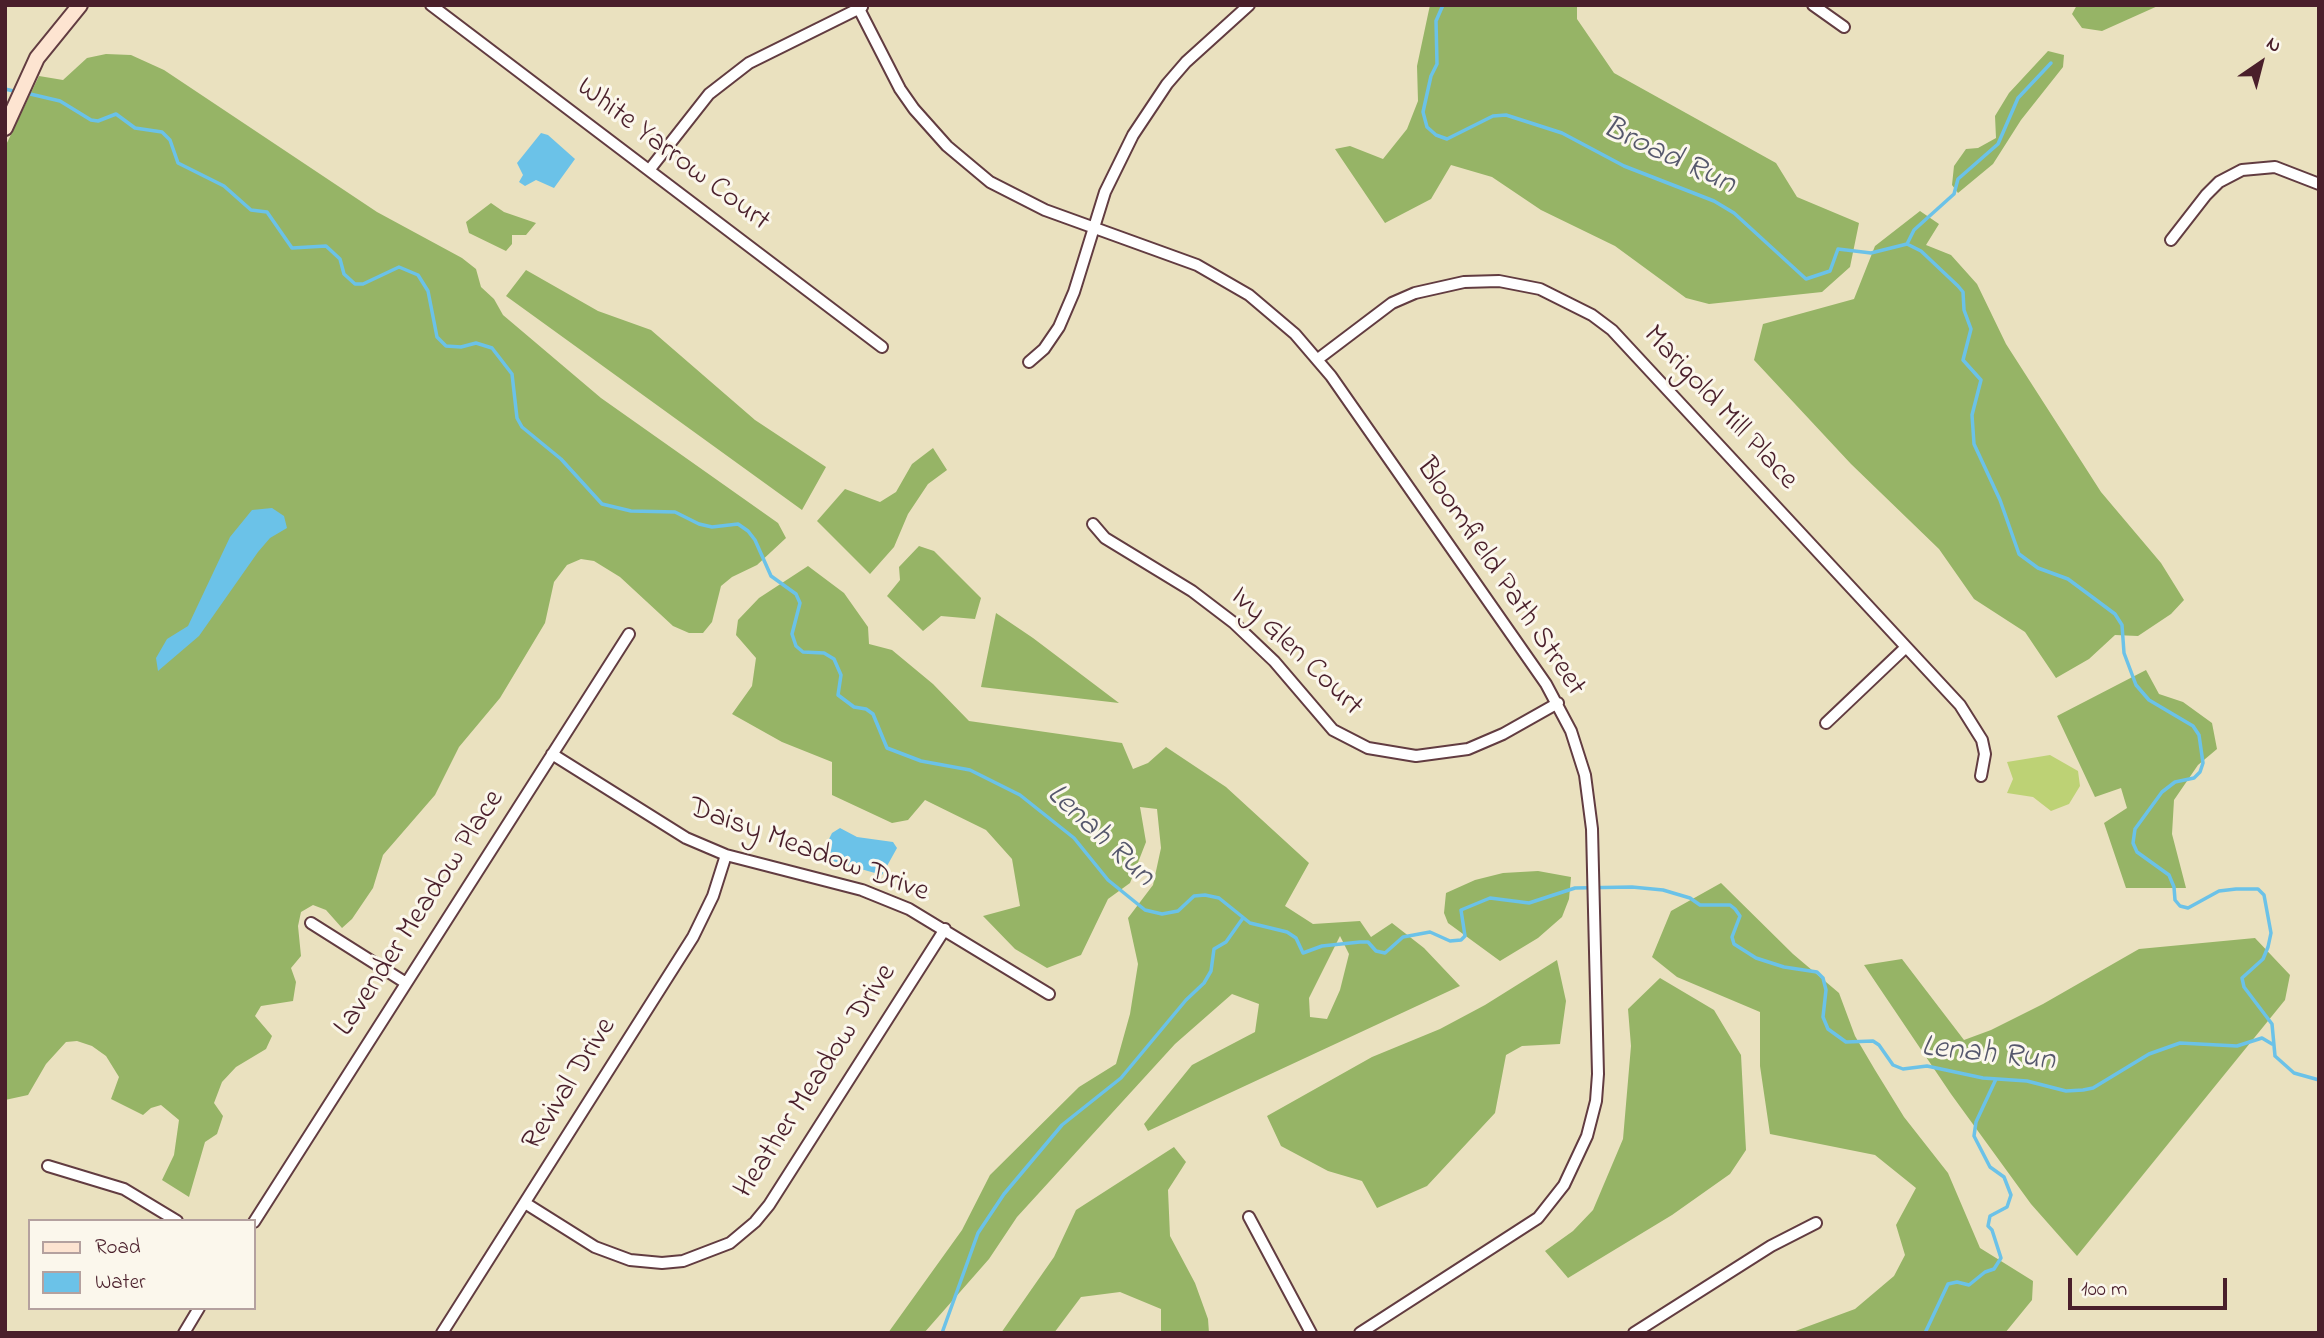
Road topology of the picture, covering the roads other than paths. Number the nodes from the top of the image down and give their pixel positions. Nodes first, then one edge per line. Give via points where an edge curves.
1 (80, 5) edge
2 (431, 5) edge
3 (1249, 5) edge
4 (1813, 5) edge
5 (860, 6) edge
6 (1844, 27) dead end
7 (5, 128) edge
8 (650, 169) junction
9 (2319, 184) edge
10 (1094, 228) junction
11 (2171, 240) dead end
12 (882, 347) dead end
13 (1318, 359) junction
14 (1029, 362) dead end
15 (1093, 524) dead end
16 (629, 634) dead end
17 (1906, 647) junction
18 (1558, 703) junction
19 (1826, 723) dead end
20 (552, 754) junction
21 (1981, 776) dead end
22 (726, 855) junction
23 (311, 923) dead end
24 (945, 929) junction
25 (406, 983) junction
26 (1049, 994) dead end
27 (48, 1166) dead end
28 (525, 1203) junction
29 (1249, 1217) dead end
30 (174, 1219) edge
31 (256, 1219) edge
32 (1816, 1223) dead end
33 (198, 1310) edge
34 (184, 1333) edge
35 (442, 1333) edge
36 (1311, 1333) edge
37 (1360, 1333) edge
38 (1634, 1333) edge

1 - 7 main road via 46,45
2 - 8 street, White Yarrow Court
3 - 10 street via 1202,45 1167,84 1133,135 1105,192
4 - 6 street
5 - 8 street via 749,63 709,94
5 - 10 street, Bloomfield Path Street via 900,89 968,166 1008,192
8 - 12 street, White Yarrow Court
9 - 11 street via 2276,167 2242,170 2219,182
10 - 13 street, Bloomfield Path Street via 1159,249 1226,280 1268,309
10 - 14 street via 1059,327
13 - 17 street, Marigold Mill Place via 1392,303 1436,287 1499,281 1560,297 1612,330
13 - 18 street, Bloomfield Path Street
15 - 18 street, Ivy Glen Court via 1105,538 1192,591 1234,623 1274,661 1333,730 1368,748 1416,756 1468,749
16 - 20 street, Lavender Meadow Place
17 - 19 street
17 - 21 street, Marigold Mill Place via 1973,723 1985,754
18 - 37 street, Bloomfield Path Street via 1584,775 1593,864 1593,1118 1571,1174 1549,1207 1516,1235
20 - 22 street, Daisy Meadow Drive via 674,832
20 - 25 street, Lavender Meadow Place
22 - 24 street, Daisy Meadow Drive via 862,890
22 - 28 street, Revival Drive via 693,937
23 - 25 street
24 - 26 street, Daisy Meadow Drive
24 - 28 street, Heather Meadow Drive via 769,1205 730,1243 682,1261 630,1259 595,1247
25 - 31 street, Lavender Meadow Place
27 - 30 street via 124,1189
28 - 35 street, Revival Drive
29 - 36 street
32 - 38 street
33 - 34 street

